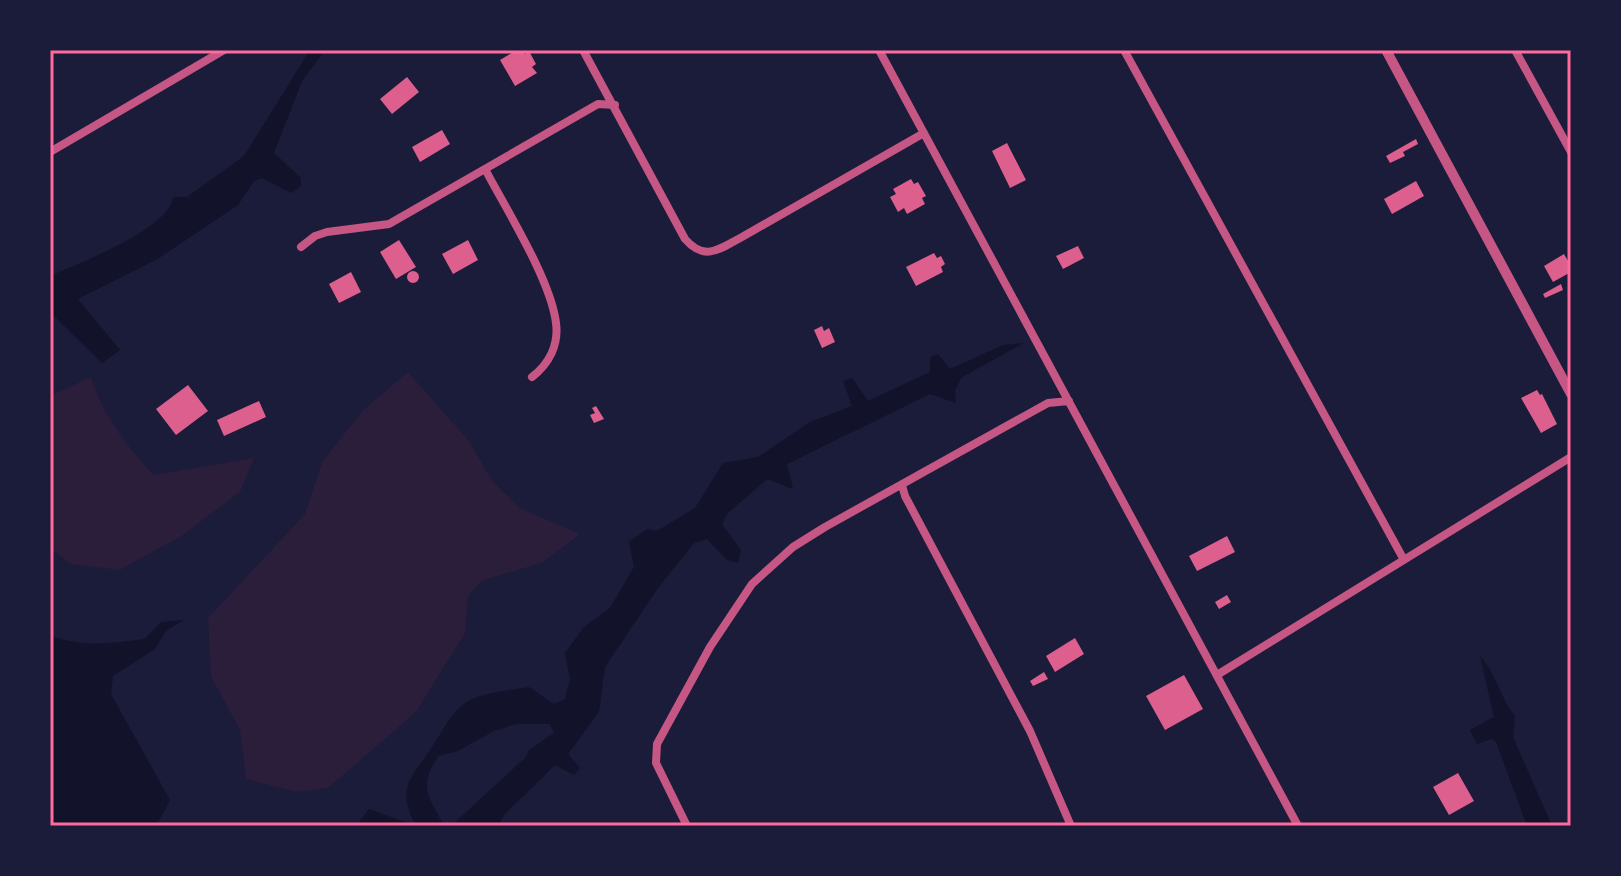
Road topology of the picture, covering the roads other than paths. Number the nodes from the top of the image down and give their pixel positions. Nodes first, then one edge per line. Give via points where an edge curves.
1 (224, 50) edge
2 (583, 50) edge
3 (879, 50) edge
4 (1124, 50) edge
5 (1386, 50) edge
6 (1515, 50) edge
7 (615, 105) junction
8 (924, 133) junction
9 (50, 152) edge
10 (1571, 152) edge
11 (485, 169) junction
12 (301, 247) dead end
13 (532, 377) dead end
14 (1571, 394) edge
15 (1069, 401) junction
16 (1571, 457) edge
17 (902, 485) junction
18 (1404, 560) junction
19 (1217, 675) junction
20 (687, 826) edge
21 (1071, 826) edge
22 (1298, 826) edge

1 - 9 street
2 - 7 street
3 - 8 street
4 - 18 street
5 - 14 street
6 - 10 street
7 - 8 street via 685,239 701,252 718,250
7 - 11 street via 598,104
8 - 15 street
11 - 12 street via 389,224 327,232
11 - 13 street via 543,280 557,324 549,359
15 - 17 street via 1048,403
15 - 19 street
16 - 18 street
17 - 20 street via 793,547 752,584 732,611 657,744 656,763
17 - 21 street via 1030,731
18 - 19 street
19 - 22 street

